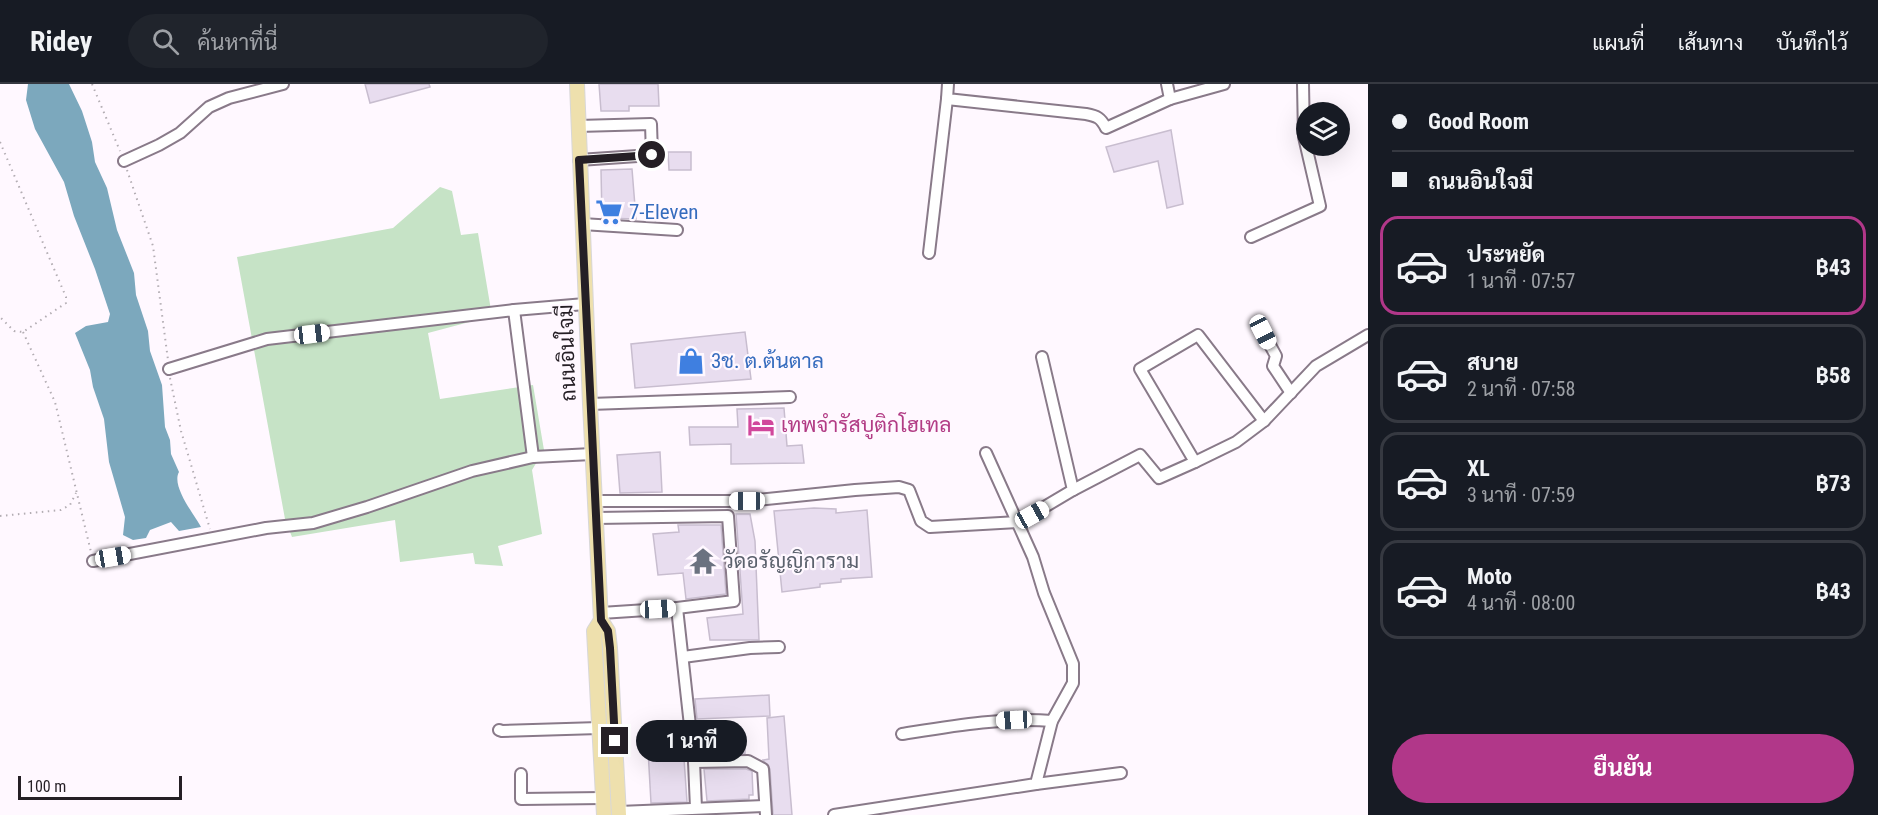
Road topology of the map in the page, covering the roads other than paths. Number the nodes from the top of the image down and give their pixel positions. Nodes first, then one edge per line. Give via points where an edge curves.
1 (283, 84) edge
2 (577, 84) edge
3 (948, 84) edge
4 (1167, 84) edge
5 (1224, 84) edge
6 (1302, 84) edge
7 (947, 99) junction
8 (1170, 99) junction
9 (578, 128) junction
10 (579, 160) junction
11 (124, 161) road end
12 (582, 224) junction
13 (677, 230) dead end
14 (1251, 237) dead end
15 (929, 253) dead end
16 (585, 304) junction
17 (514, 310) junction
18 (1263, 332) dead end
19 (1368, 334) edge
20 (1042, 357) dead end
21 (169, 369) road end
22 (1291, 393) junction
23 (790, 397) dead end
24 (590, 404) junction
25 (1264, 421) junction
26 (986, 453) dead end
27 (592, 454) junction
28 (533, 456) junction
29 (1195, 462) junction
30 (1073, 490) junction
31 (595, 501) junction
32 (596, 518) junction
33 (1019, 522) junction
34 (93, 561) road end
35 (677, 608) junction
36 (601, 616) junction
37 (779, 647) dead end
38 (683, 657) junction
39 (1052, 721) junction
40 (599, 728) junction
41 (499, 730) dead end
42 (902, 734) dead end
43 (694, 762) junction
44 (1121, 773) dead end
45 (521, 774) dead end
46 (1036, 784) junction
47 (603, 798) junction
48 (696, 808) junction
49 (766, 811) edge
50 (619, 813) edge
51 (604, 815) edge
52 (834, 815) edge

1 - 11 street via 209,107 180,133
2 - 9 main road, ถนนอินใจมี
3 - 7 street
4 - 8 street
5 - 8 street
6 - 14 street via 1304,137 1320,206
7 - 8 street via 1097,116 1106,128
7 - 15 street
9 - 10 main road, ถนนอินใจมี
9 - 10 street via 651,124 652,155
10 - 12 main road, ถนนอินใจมี
12 - 13 street
12 - 16 main road, ถนนอินใจมี
16 - 17 street
16 - 24 main road, ถนนอินใจมี
17 - 21 street via 267,339
17 - 28 street
18 - 22 street via 1275,356 1274,366
19 - 22 street via 1316,366
20 - 30 street
22 - 25 street
23 - 24 street
24 - 27 main road, ถนนอินใจมี
25 - 29 street via 1236,442
25 - 29 street via 1198,335 1168,351 1140,369
26 - 33 street
27 - 28 street
27 - 31 main road, ถนนอินใจมี
28 - 34 street via 472,471 313,523 266,528
29 - 30 street via 1159,478 1140,455
30 - 33 street
31 - 32 main road, ถนนอินใจมี
31 - 33 street via 747,501 899,488 909,490 921,521 930,527
32 - 35 street via 728,516 734,601
32 - 36 main road, ถนนอินใจมี
33 - 39 street via 1073,663 1073,683
35 - 36 street
35 - 38 street
36 - 40 main road, ถนนอินใจมี via 594,631
36 - 50 main road, ถนนอินใจมี via 610,648
37 - 38 street
38 - 43 street
39 - 42 street via 982,722
39 - 46 street
40 - 41 street
40 - 47 main road, ถนนอินใจมี
43 - 48 street
43 - 49 street via 748,761 763,769
44 - 46 street
45 - 47 street via 521,800
46 - 52 street
47 - 51 main road, ถนนอินใจมี
48 - 49 street
48 - 50 street

